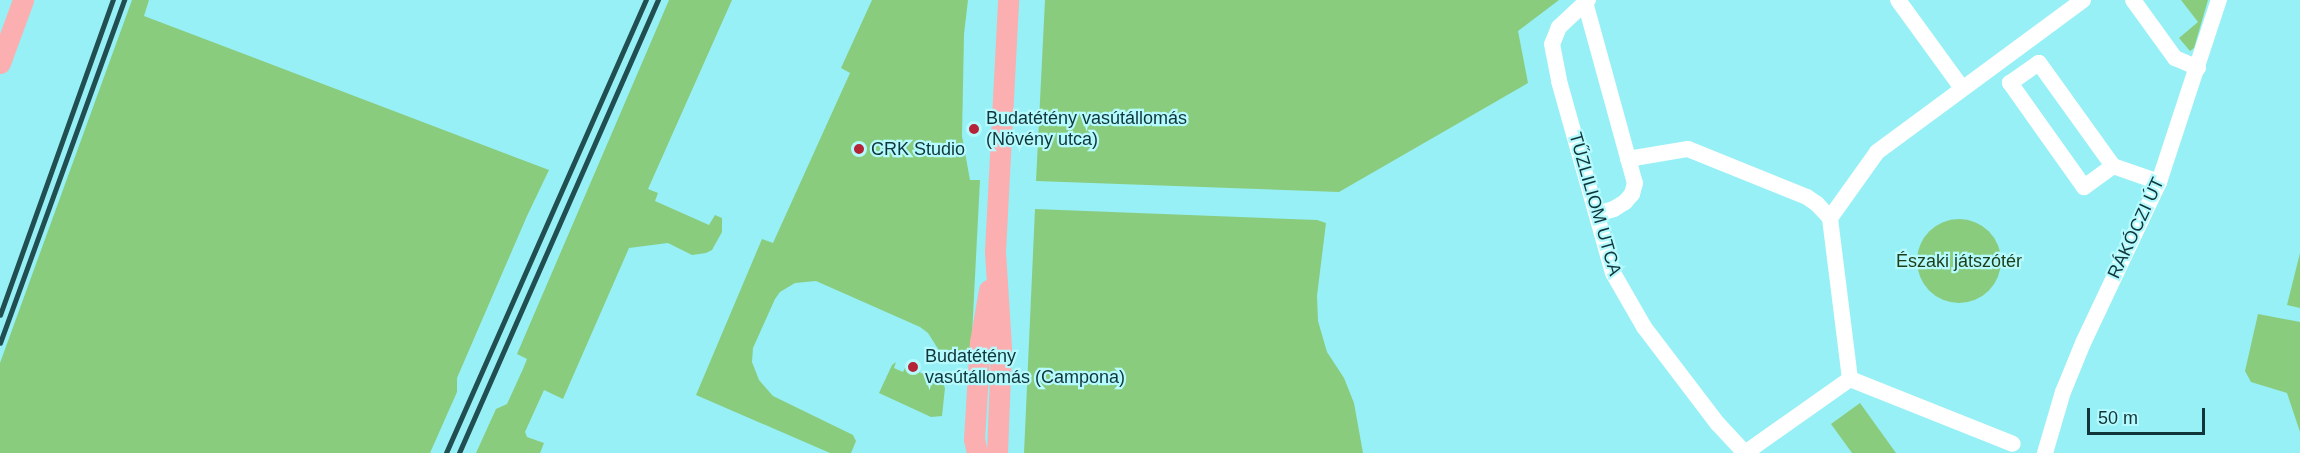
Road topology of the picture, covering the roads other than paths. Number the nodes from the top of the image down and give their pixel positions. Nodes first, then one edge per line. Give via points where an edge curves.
1 (1898, 0) edge
2 (2083, 0) edge
3 (2133, 0) edge
4 (2219, 0) edge
5 (1587, 1) edge
6 (21, 4) edge
7 (1004, 6) edge
8 (0, 63) edge
9 (1996, 64) junction
10 (2198, 68) junction
11 (2010, 83) junction
12 (1962, 88) junction
13 (1628, 159) junction
14 (2113, 166) junction
15 (2159, 182) junction
16 (1597, 214) junction
17 (1830, 218) junction
18 (995, 251) junction
19 (1850, 379) junction
20 (2013, 444) dead end
21 (977, 453) edge
22 (997, 453) edge
23 (1745, 453) edge
24 (2045, 453) edge

1 - 12 street
2 - 9 street
3 - 10 street via 2175,58
4 - 10 street, RÁKÓCZI ÚT
5 - 13 street
5 - 16 street, TŰZLILIOM UTCA via 1558,27 1552,44
6 - 8 main road
7 - 18 main road
9 - 11 street
9 - 12 street
10 - 15 street, RÁKÓCZI ÚT
11 - 14 street via 2039,63
11 - 14 street via 2084,187
12 - 17 street via 1877,152
13 - 16 street via 1635,183 1632,194 1614,210
13 - 17 street via 1688,149 1807,197
14 - 15 street
15 - 24 street, RÁKÓCZI ÚT via 2083,343
16 - 23 street, TŰZLILIOM UTCA via 1613,273 1632,308 1718,424
17 - 19 street
18 - 21 main road via 980,342 974,439
18 - 22 main road via 1001,347
19 - 20 street
19 - 23 street

